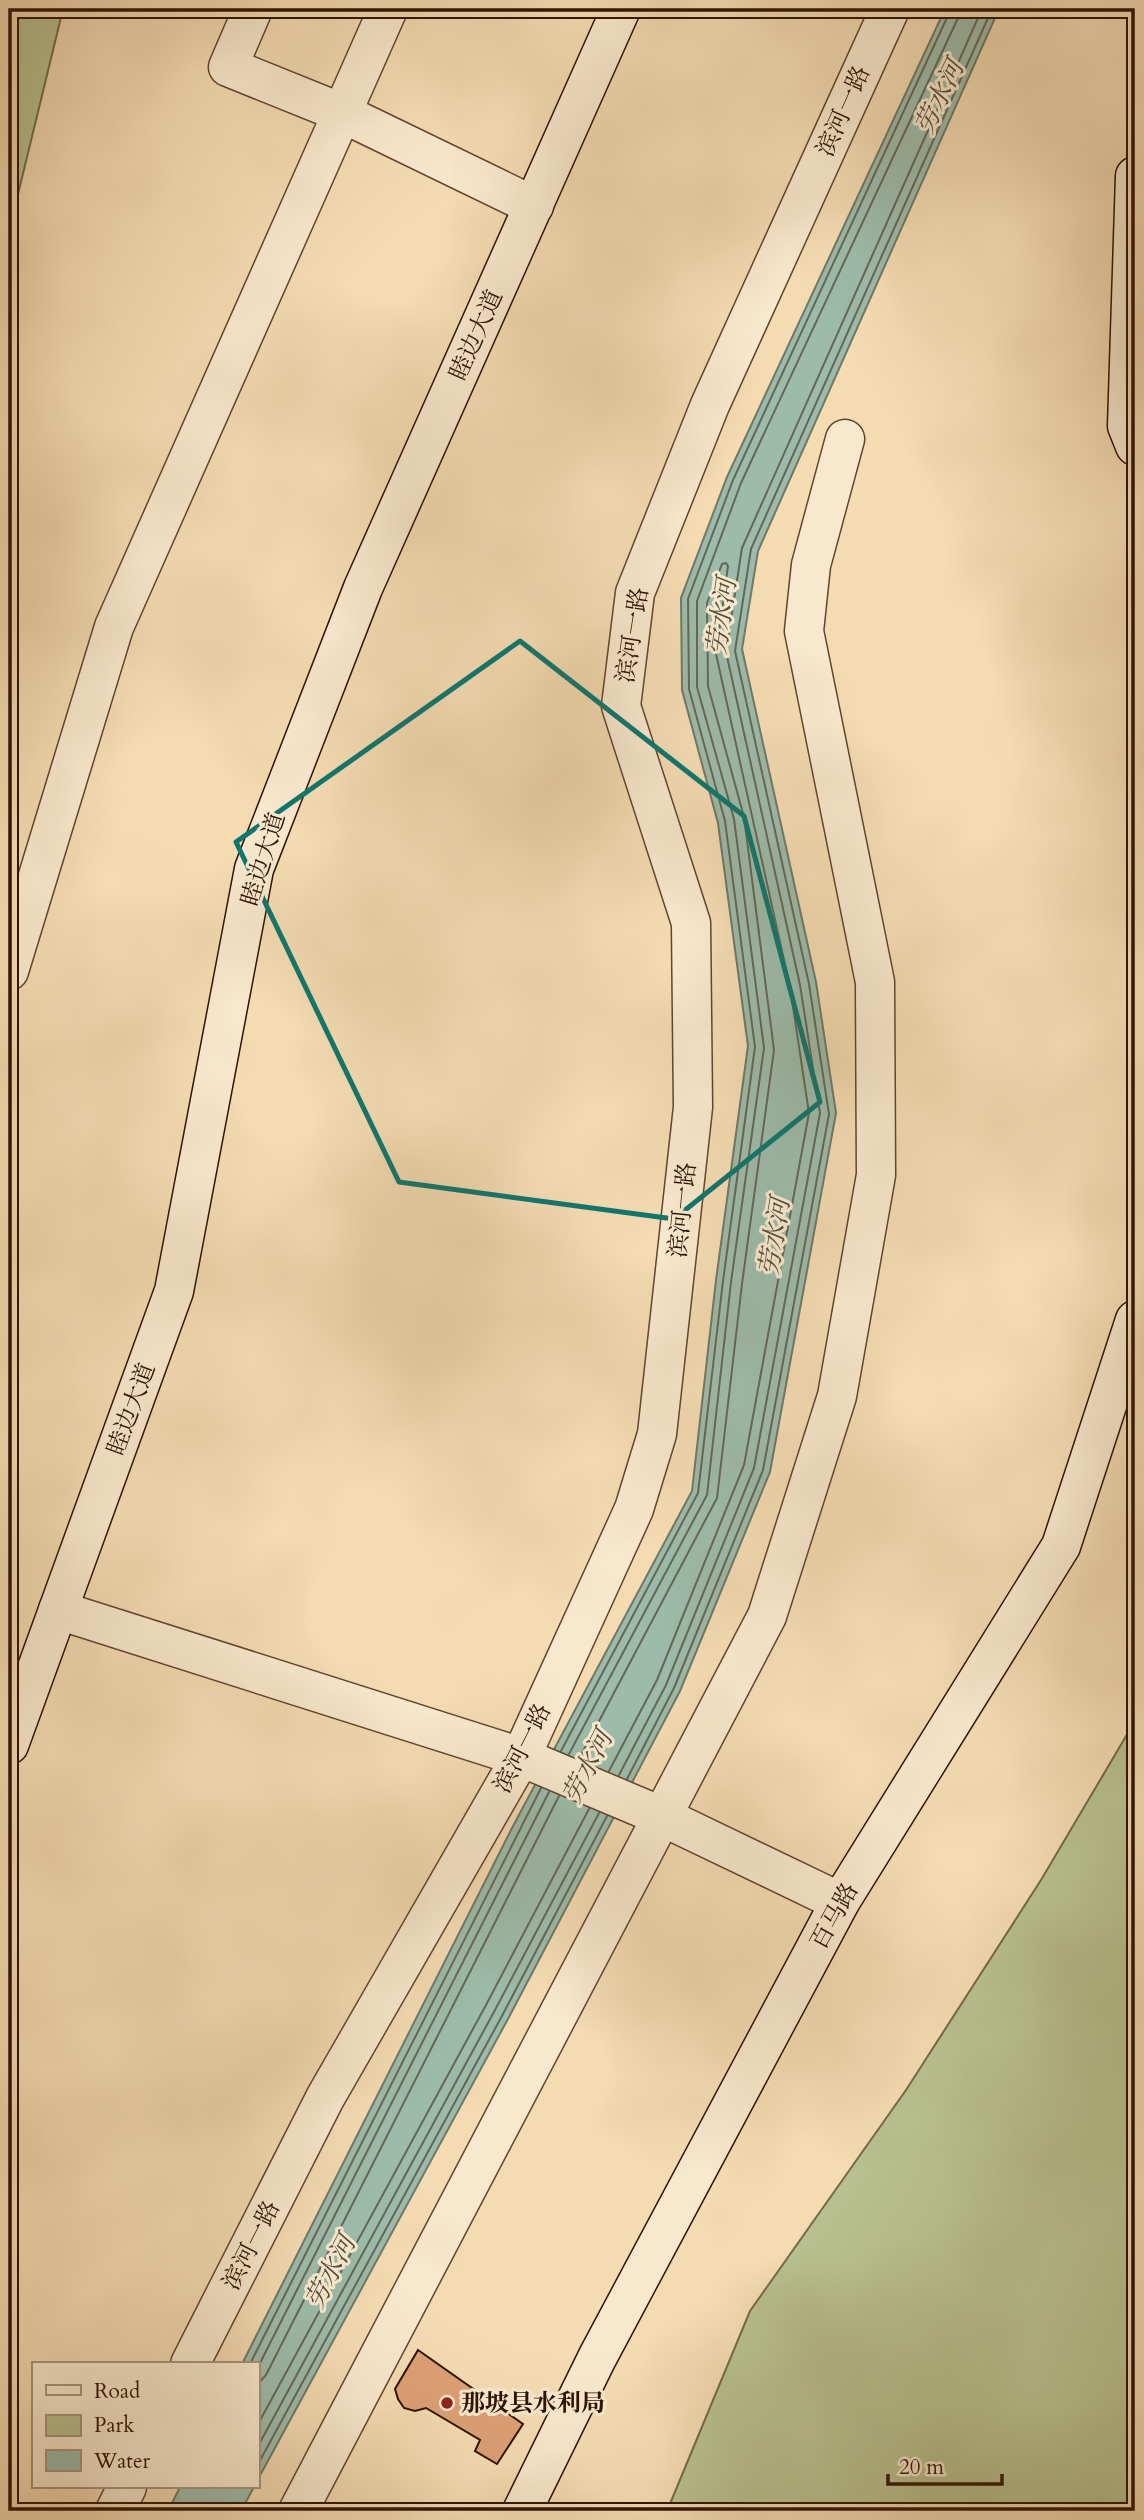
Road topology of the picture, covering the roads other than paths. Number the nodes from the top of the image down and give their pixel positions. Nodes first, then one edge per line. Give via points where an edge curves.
1 (253, 9) edge
2 (388, 9) edge
3 (621, 9) edge
4 (890, 9) edge
5 (342, 113) junction
6 (1135, 176) edge
7 (534, 205) junction
8 (845, 439) dead end
9 (1135, 446) edge
10 (9, 971) edge
11 (1135, 1320) edge
12 (58, 1610) junction
13 (9, 1745) edge
14 (520, 1757) junction
15 (661, 1816) junction
16 (840, 1902) junction
17 (191, 2362) edge
18 (126, 2488) edge
19 (115, 2511) edge
20 (298, 2511) edge
21 (522, 2511) edge

1 - 5 street via 228,67
2 - 5 street
3 - 7 street, 睦边大道
4 - 14 street, 滨河一路 via 710,405 635,593 621,706 691,923 693,1107 657,1434 634,1508
5 - 7 street
5 - 10 street via 114,627
6 - 9 street via 1127,426
7 - 12 street, 睦边大道 via 363,587 254,869 173,1291
8 - 15 street via 811,565 804,631 875,982 876,1175 837,1396 767,1616
11 - 16 street, 百马路 via 1061,1546
12 - 13 street, 睦边大道
12 - 14 street
14 - 15 street
14 - 17 street, 滨河一路 via 326,2098
15 - 16 street
15 - 20 street
16 - 21 street, 百马路 via 597,2358
18 - 19 street

